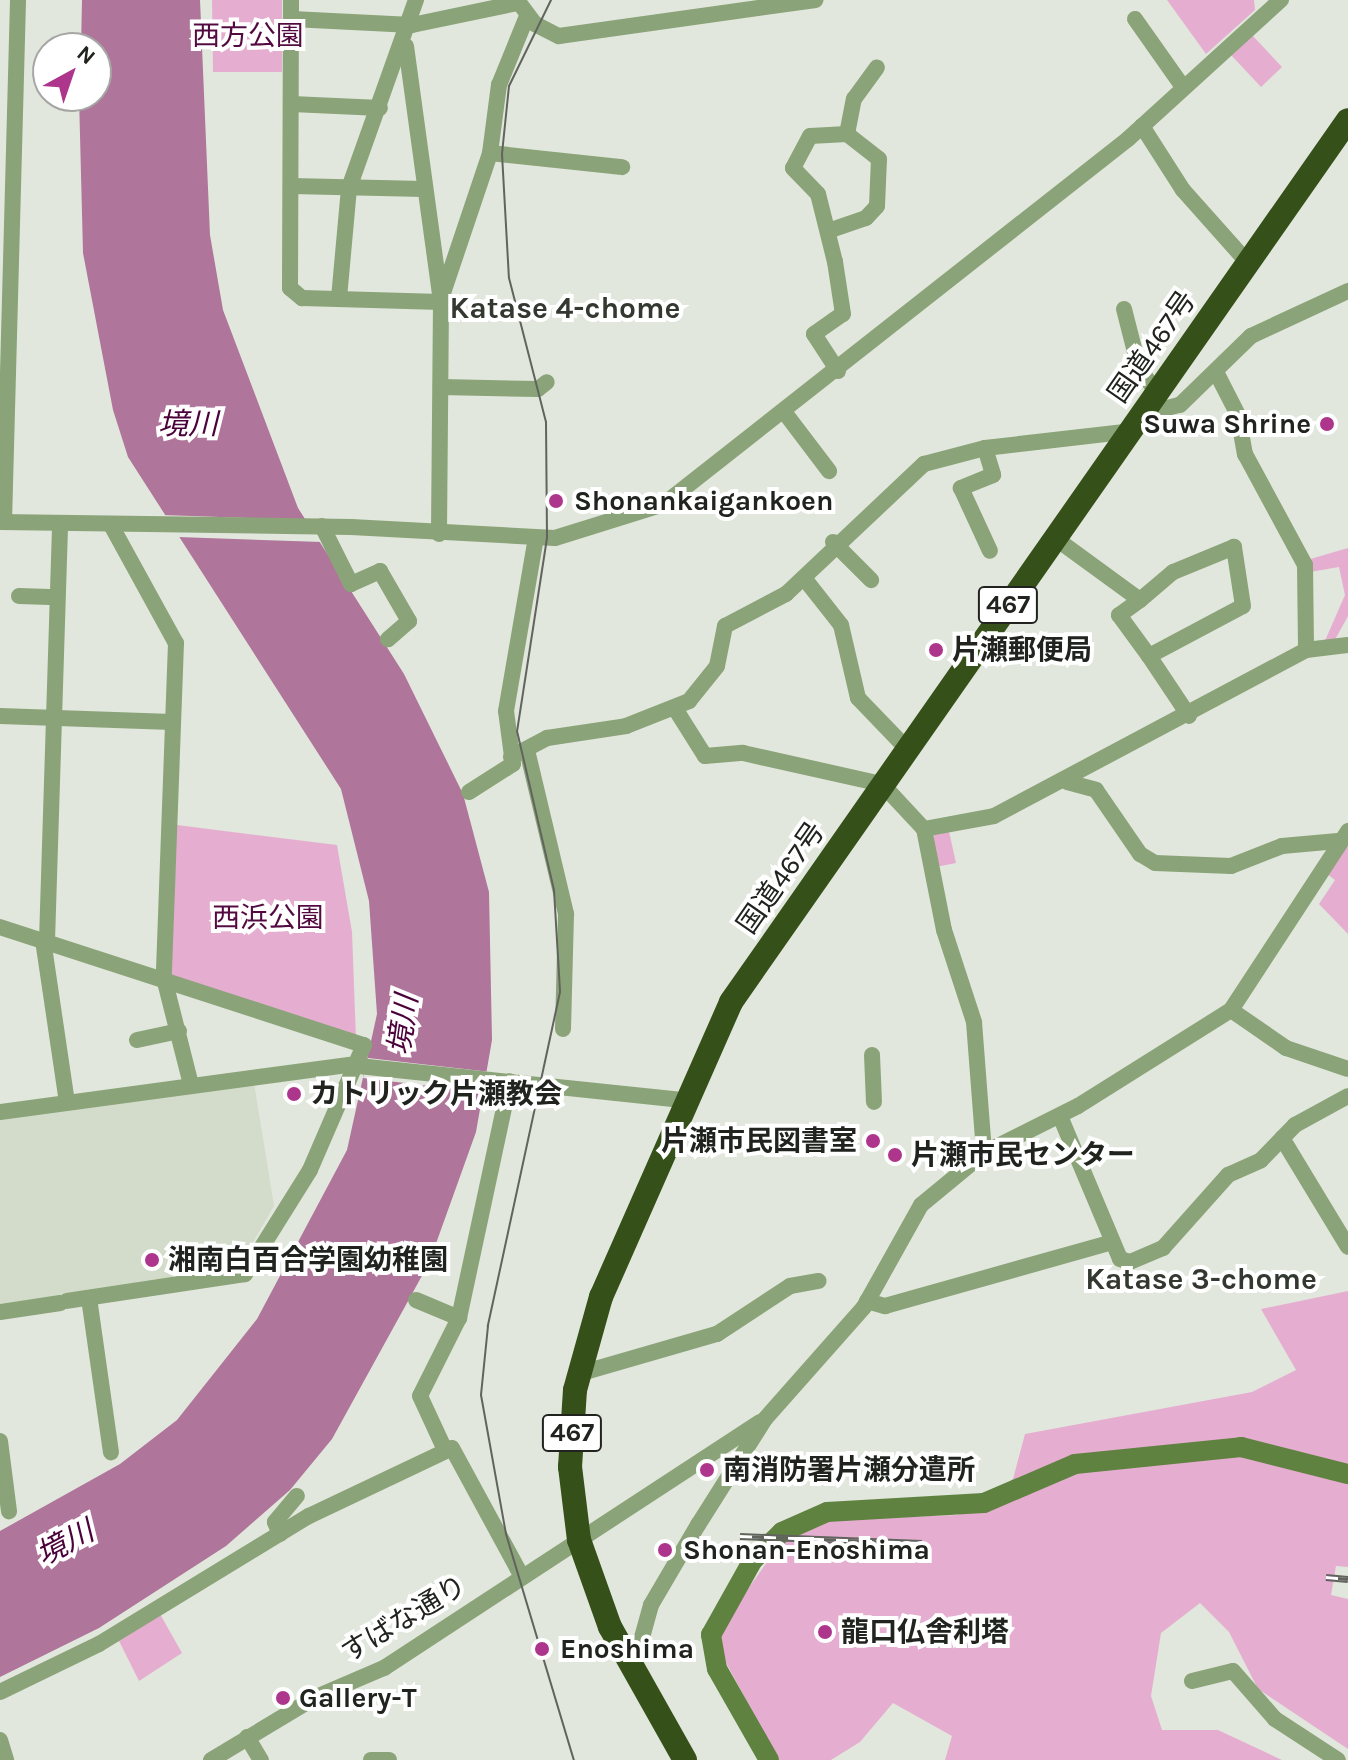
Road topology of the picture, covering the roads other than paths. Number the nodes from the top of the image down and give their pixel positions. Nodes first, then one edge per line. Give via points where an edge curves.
1 (18, 0) edge
2 (291, 0) edge
3 (416, 0) edge
4 (815, 0) edge
5 (1281, 0) edge
6 (520, 6) edge
7 (292, 19) junction
8 (1135, 19) dead end
9 (412, 25) junction
10 (406, 46) junction
11 (877, 67) dead end
12 (1183, 87) junction
13 (292, 104) junction
14 (380, 108) junction
15 (1348, 120) edge
16 (1142, 126) junction
17 (7, 133) edge
18 (847, 134) junction
19 (490, 153) junction
20 (622, 167) dead end
21 (291, 186) junction
22 (349, 188) junction
23 (424, 189) junction
24 (828, 231) junction
25 (1248, 263) junction
26 (1348, 291) edge
27 (339, 298) junction
28 (441, 302) junction
29 (1124, 309) dead end
30 (4, 326) edge
31 (838, 371) junction
32 (1216, 372) junction
33 (547, 382) dead end
34 (441, 387) junction
35 (1157, 393) junction
36 (785, 413) junction
37 (1137, 422) junction
38 (985, 448) junction
39 (829, 471) dead end
40 (2, 522) edge
41 (60, 524) junction
42 (111, 525) junction
43 (315, 526) junction
44 (439, 534) junction
45 (536, 538) junction
46 (1055, 538) junction
47 (833, 542) junction
48 (990, 551) dead end
49 (804, 578) junction
50 (871, 580) dead end
51 (19, 596) dead end
52 (57, 597) junction
53 (1140, 600) junction
54 (388, 639) dead end
55 (1348, 645) edge
56 (1306, 650) junction
57 (1149, 656) junction
58 (676, 710) junction
59 (0, 716) edge
60 (1189, 716) junction
61 (51, 718) junction
62 (172, 722) junction
63 (907, 749) junction
64 (527, 750) junction
65 (511, 757) junction
66 (1066, 782) junction
67 (882, 784) junction
68 (469, 792) dead end
69 (924, 829) junction
70 (1343, 836) edge
71 (0, 927) edge
72 (45, 941) junction
73 (164, 978) junction
74 (1231, 1010) junction
75 (563, 1029) dead end
76 (179, 1031) junction
77 (137, 1040) dead end
78 (872, 1055) dead end
79 (1347, 1067) edge
80 (360, 1069) junction
81 (510, 1081) junction
82 (191, 1085) junction
83 (1348, 1096) edge
84 (682, 1100) junction
85 (67, 1102) junction
86 (874, 1102) dead end
87 (0, 1112) edge
88 (1060, 1116) junction
89 (340, 1132) dead end
90 (1282, 1138) junction
91 (984, 1153) junction
92 (1112, 1242) junction
93 (1348, 1247) edge
94 (819, 1281) dead end
95 (89, 1298) junction
96 (416, 1300) dead end
97 (867, 1301) junction
98 (0, 1312) edge
99 (459, 1318) junction
100 (578, 1374) junction
101 (765, 1419) junction
102 (0, 1441) edge
103 (445, 1450) junction
104 (111, 1452) dead end
105 (1348, 1474) edge
106 (297, 1496) dead end
107 (9, 1511) dead end
108 (280, 1534) junction
109 (579, 1540) junction
110 (522, 1577) junction
111 (633, 1671) junction
112 (1192, 1681) dead end
113 (0, 1692) edge
114 (247, 1737) junction
115 (0, 1740) edge
116 (6, 1760) edge
117 (211, 1760) edge
118 (261, 1760) edge
119 (371, 1760) edge
120 (389, 1760) edge
121 (685, 1760) edge
122 (769, 1760) edge
123 (1338, 1760) edge

1 - 17 street
2 - 7 street
3 - 9 street
4 - 6 street via 559,36
5 - 12 street
6 - 9 street
6 - 19 street via 499,85
7 - 9 street
7 - 13 street
8 - 12 street
9 - 10 street
10 - 14 street
10 - 23 street
11 - 18 street via 854,99
12 - 16 street
13 - 14 street
13 - 21 street
14 - 22 street
15 - 25 highway, 国道467号 / 467
16 - 25 street via 1183,190
16 - 31 street
17 - 30 street
18 - 24 street via 879,159 878,200 866,218
18 - 24 street via 810,136 793,168 818,194
19 - 20 street
19 - 28 street
21 - 22 street
21 - 27 street via 290,288 302,298
22 - 23 street
22 - 27 street
23 - 28 street
24 - 31 street via 843,314 814,334
25 - 35 highway, 国道467号 / 467
26 - 32 street via 1261,330
27 - 28 street
28 - 34 street
29 - 35 street via 1139,368
30 - 40 street
31 - 36 street
32 - 37 street via 1180,405
32 - 56 street via 1238,415 1245,454 1305,565
33 - 34 street via 538,389
34 - 44 street
35 - 37 highway, 国道467号 / 467
36 - 39 street
36 - 45 street via 664,504 596,530
37 - 38 street
37 - 46 highway, 国道467号 / 467
38 - 47 street via 924,464
38 - 48 street via 993,475 961,488
40 - 41 street
41 - 42 street
41 - 52 street
42 - 43 street
42 - 62 street via 176,643
43 - 44 street
43 - 54 street via 351,584 380,571 409,621
44 - 45 street
45 - 65 street via 506,711
46 - 53 street
46 - 63 highway, 国道467号 / 467
47 - 49 street
47 - 50 street
49 - 58 street via 725,626 717,666
49 - 63 street via 841,625 858,698
51 - 52 street
52 - 61 street
53 - 57 street via 1119,615
53 - 57 street via 1173,572 1234,547 1243,606
55 - 56 street
56 - 60 street
57 - 60 street
58 - 64 street via 553,737
58 - 67 street via 705,756 743,753
59 - 61 street
60 - 66 street
61 - 62 street
61 - 72 street
62 - 73 street
63 - 67 highway, 国道467号 / 467
64 - 65 street
64 - 75 street via 566,914
65 - 68 street via 512,767
66 - 69 street via 994,816
66 - 70 street via 1096,790 1140,854 1155,863 1231,866 1282,846
67 - 69 street
67 - 84 highway, 国道467号 / 467 via 731,1002
69 - 91 street via 944,930 974,1022
70 - 74 street
71 - 72 street
72 - 73 street
72 - 85 street
73 - 76 street
73 - 80 street via 364,1045
74 - 79 street via 1286,1048
74 - 88 street
76 - 77 street
76 - 82 street
78 - 86 street
80 - 81 street
80 - 82 street
80 - 89 street
80 - 95 street via 310,1170 245,1274
81 - 84 street
81 - 99 street
82 - 85 street
83 - 90 street
84 - 100 highway, 国道467号 / 467 via 601,1297
85 - 87 street
88 - 91 street
88 - 92 street
90 - 92 street via 1261,1160 1228,1175 1144,1260 1120,1259
90 - 93 street
91 - 97 street via 921,1205
92 - 97 street via 885,1306
94 - 100 street via 790,1286 717,1334 594,1375
95 - 98 street
95 - 104 street
96 - 99 street
97 - 101 street
99 - 103 street via 420,1396
100 - 109 highway, 国道467号 / 467 via 570,1467
101 - 109 street, すばな通り
101 - 111 street via 651,1605
102 - 107 street
103 - 108 street
103 - 110 street via 452,1448
105 - 122 street via 1241,1447 1075,1464 984,1503 827,1512 782,1532 753,1560 711,1635 722,1681
106 - 108 street via 275,1522
108 - 113 street via 99,1644
109 - 110 street, すばな通り
109 - 111 highway, 国道467号 / 467
110 - 114 street, すばな通り via 384,1668
111 - 121 highway, 国道467号 / 467
112 - 123 street via 1233,1671 1275,1719
114 - 117 street, すばな通り
114 - 118 street
115 - 116 street
119 - 120 street

